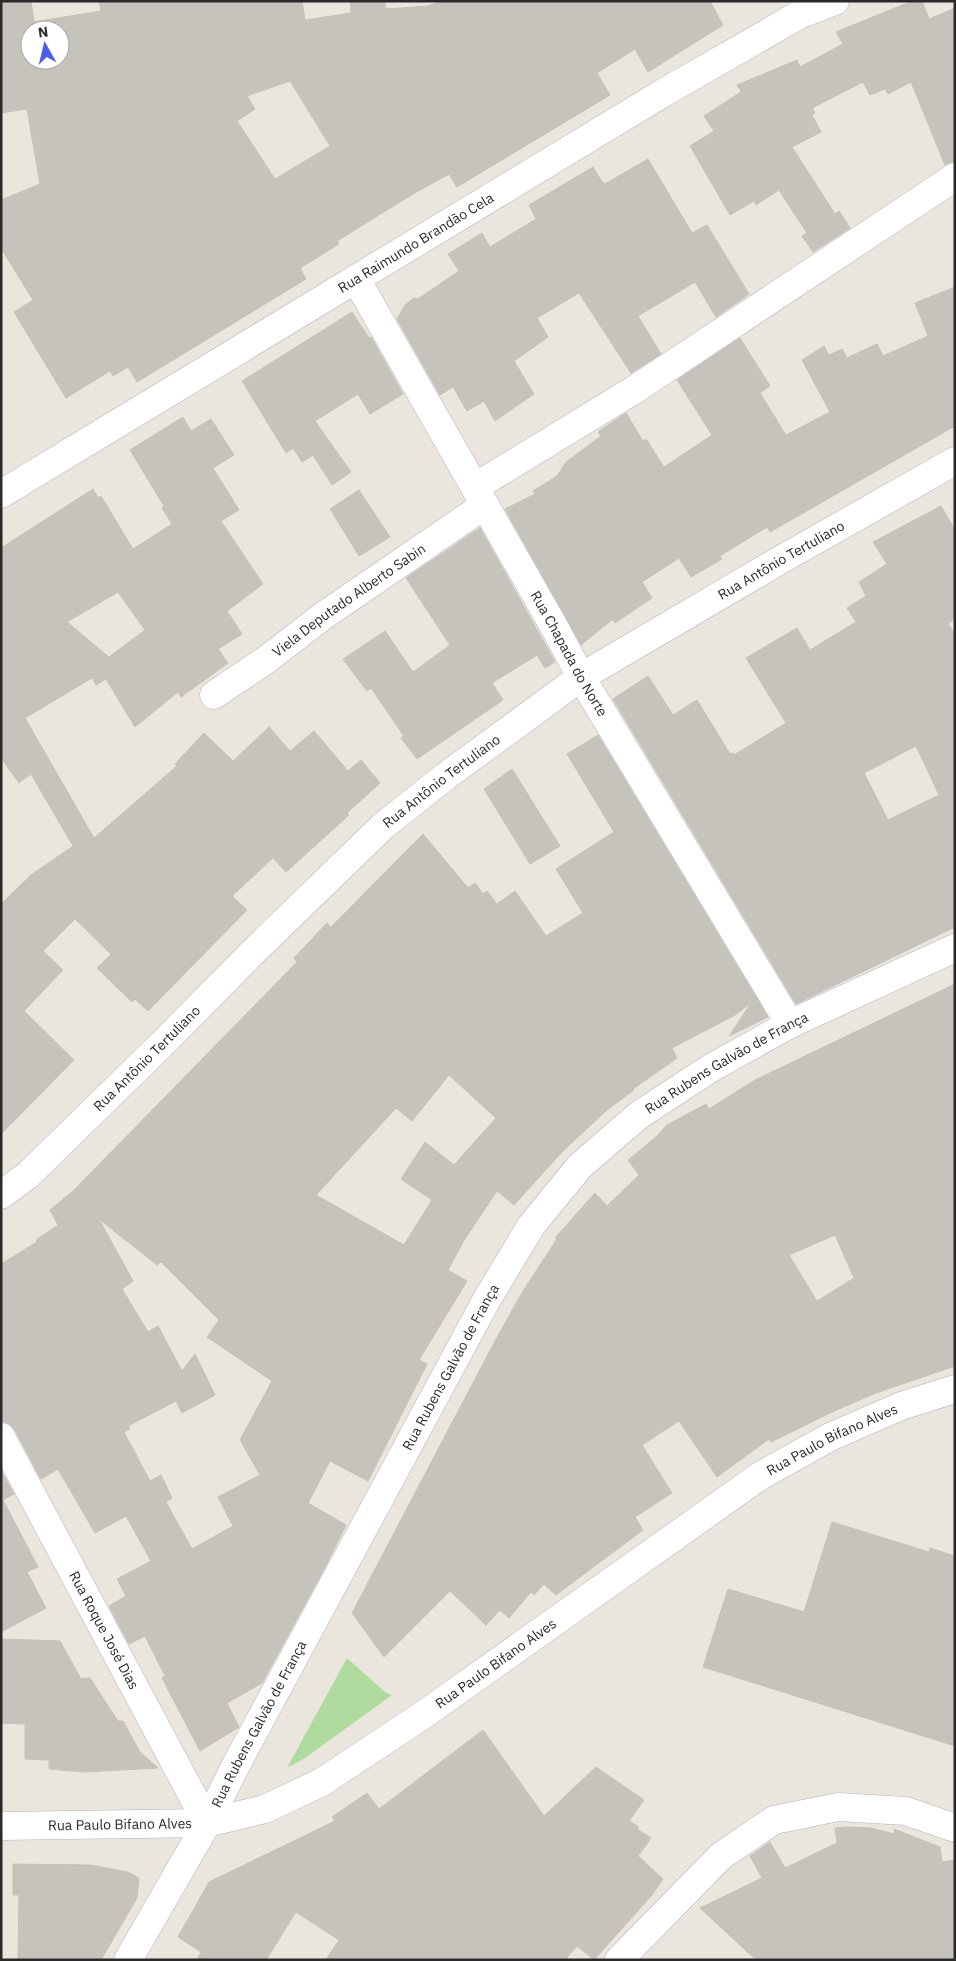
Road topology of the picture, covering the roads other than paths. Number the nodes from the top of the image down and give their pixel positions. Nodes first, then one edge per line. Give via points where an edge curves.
1 (836, 1) edge
2 (798, 8) edge
3 (955, 177) edge
4 (356, 279) junction
5 (955, 461) edge
6 (1, 494) edge
7 (480, 496) junction
8 (581, 677) junction
9 (214, 695) dead end
10 (955, 948) edge
11 (790, 1024) junction
12 (1, 1195) edge
13 (955, 1389) edge
14 (1, 1436) edge
15 (207, 1823) junction
16 (1, 1826) edge
17 (955, 1828) edge
18 (128, 1960) edge
19 (619, 1960) edge

1 - 2 street, Rua Raimundo Brandão Cela
2 - 4 street, Rua Raimundo Brandão Cela
3 - 7 street, Viela Deputado Alberto Sabin
4 - 6 street, Rua Raimundo Brandão Cela
4 - 7 street, Rua Chapada do Norte
5 - 8 street, Rua Antônio Tertuliano
7 - 8 street, Rua Chapada do Norte
7 - 9 street, Viela Deputado Alberto Sabin via 266,660
8 - 11 street, Rua Chapada do Norte
8 - 12 street, Rua Antônio Tertuliano via 383,826 28,1175
10 - 11 street, Rua Rubens Galvão de França
11 - 15 street, Rua Rubens Galvão de França via 711,1068 639,1115 580,1166 531,1226 486,1302
13 - 15 street, Rua Paulo Bifano Alves via 900,1406 830,1437 760,1476 423,1715 322,1782 265,1809
14 - 15 street, Rua Roque José Dias
15 - 16 street, Rua Paulo Bifano Alves
15 - 18 street, Rua Rubens Galvão de França
17 - 19 street via 906,1811 838,1807 774,1820 721,1856

